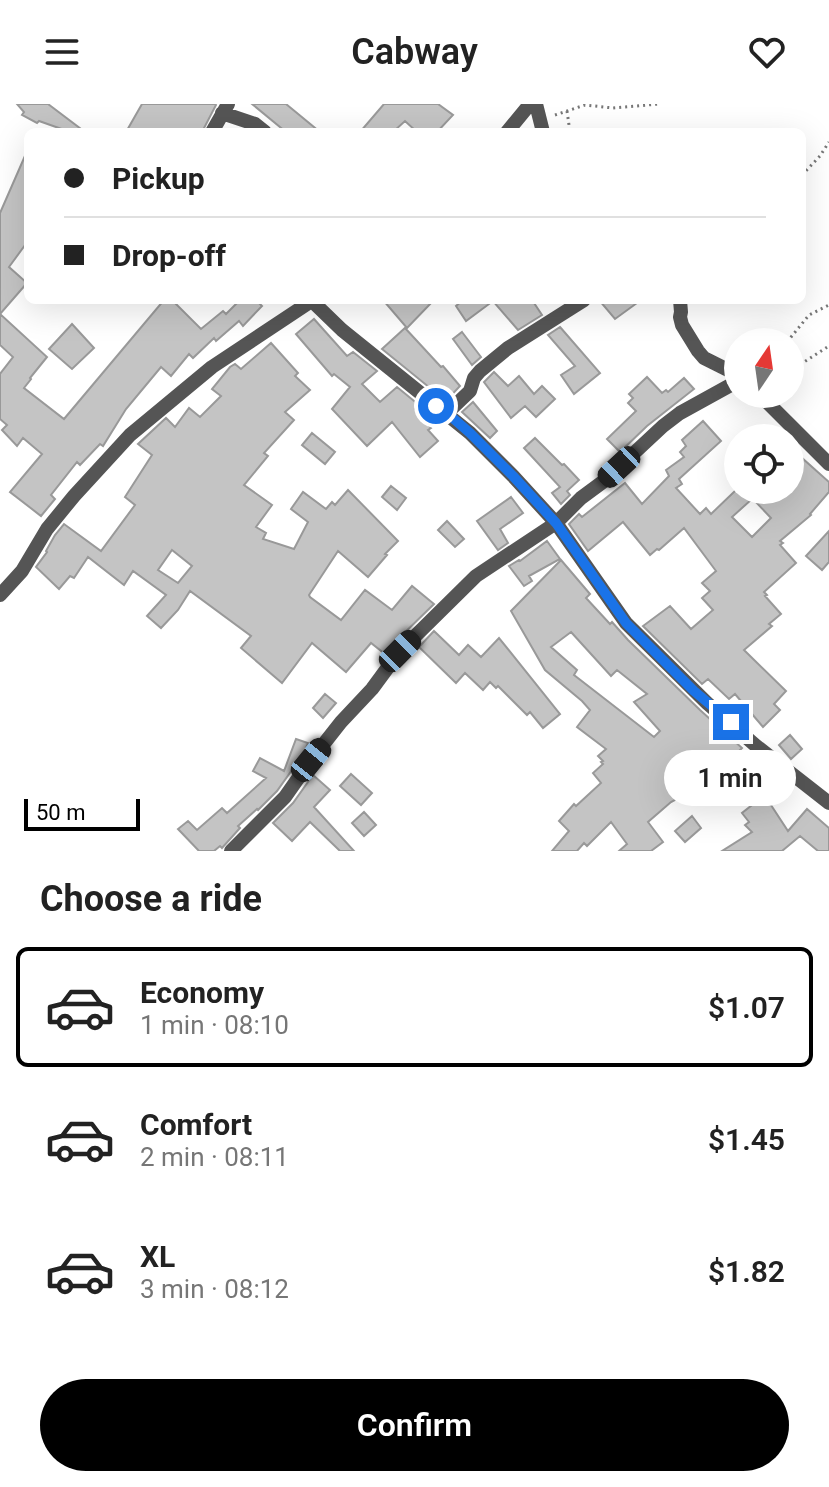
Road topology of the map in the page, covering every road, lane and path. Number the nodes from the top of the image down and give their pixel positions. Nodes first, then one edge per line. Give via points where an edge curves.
1 (533, 104) edge
2 (659, 104) edge
3 (225, 108) edge
4 (567, 111) junction
5 (542, 126) edge
6 (214, 128) edge
7 (260, 128) edge
8 (511, 128) edge
9 (569, 128) edge
10 (829, 142) edge
11 (806, 171) edge
12 (307, 304) edge
13 (317, 304) edge
14 (578, 304) edge
15 (680, 304) edge
16 (829, 305) edge
17 (798, 328) edge
18 (829, 346) edge
19 (804, 362) edge
20 (724, 370) edge
21 (724, 386) edge
22 (773, 408) edge
23 (447, 413) junction
24 (829, 464) edge
25 (556, 523) junction
26 (0, 595) edge
27 (829, 803) edge
28 (231, 851) edge

1 - 5 street
1 - 8 street
2 - 4 path via 585,105
3 - 6 street
3 - 7 street
4 - 5 path
4 - 9 path
10 - 11 path
12 - 26 street via 212,367 130,435 47,529
13 - 23 street
14 - 23 street via 480,371 470,391
15 - 20 street via 682,325 698,351
16 - 17 path via 809,315
18 - 19 path
21 - 25 street via 663,426
22 - 24 street
23 - 25 street
25 - 27 street via 626,623 707,703
25 - 28 street via 476,576 400,651 285,797

